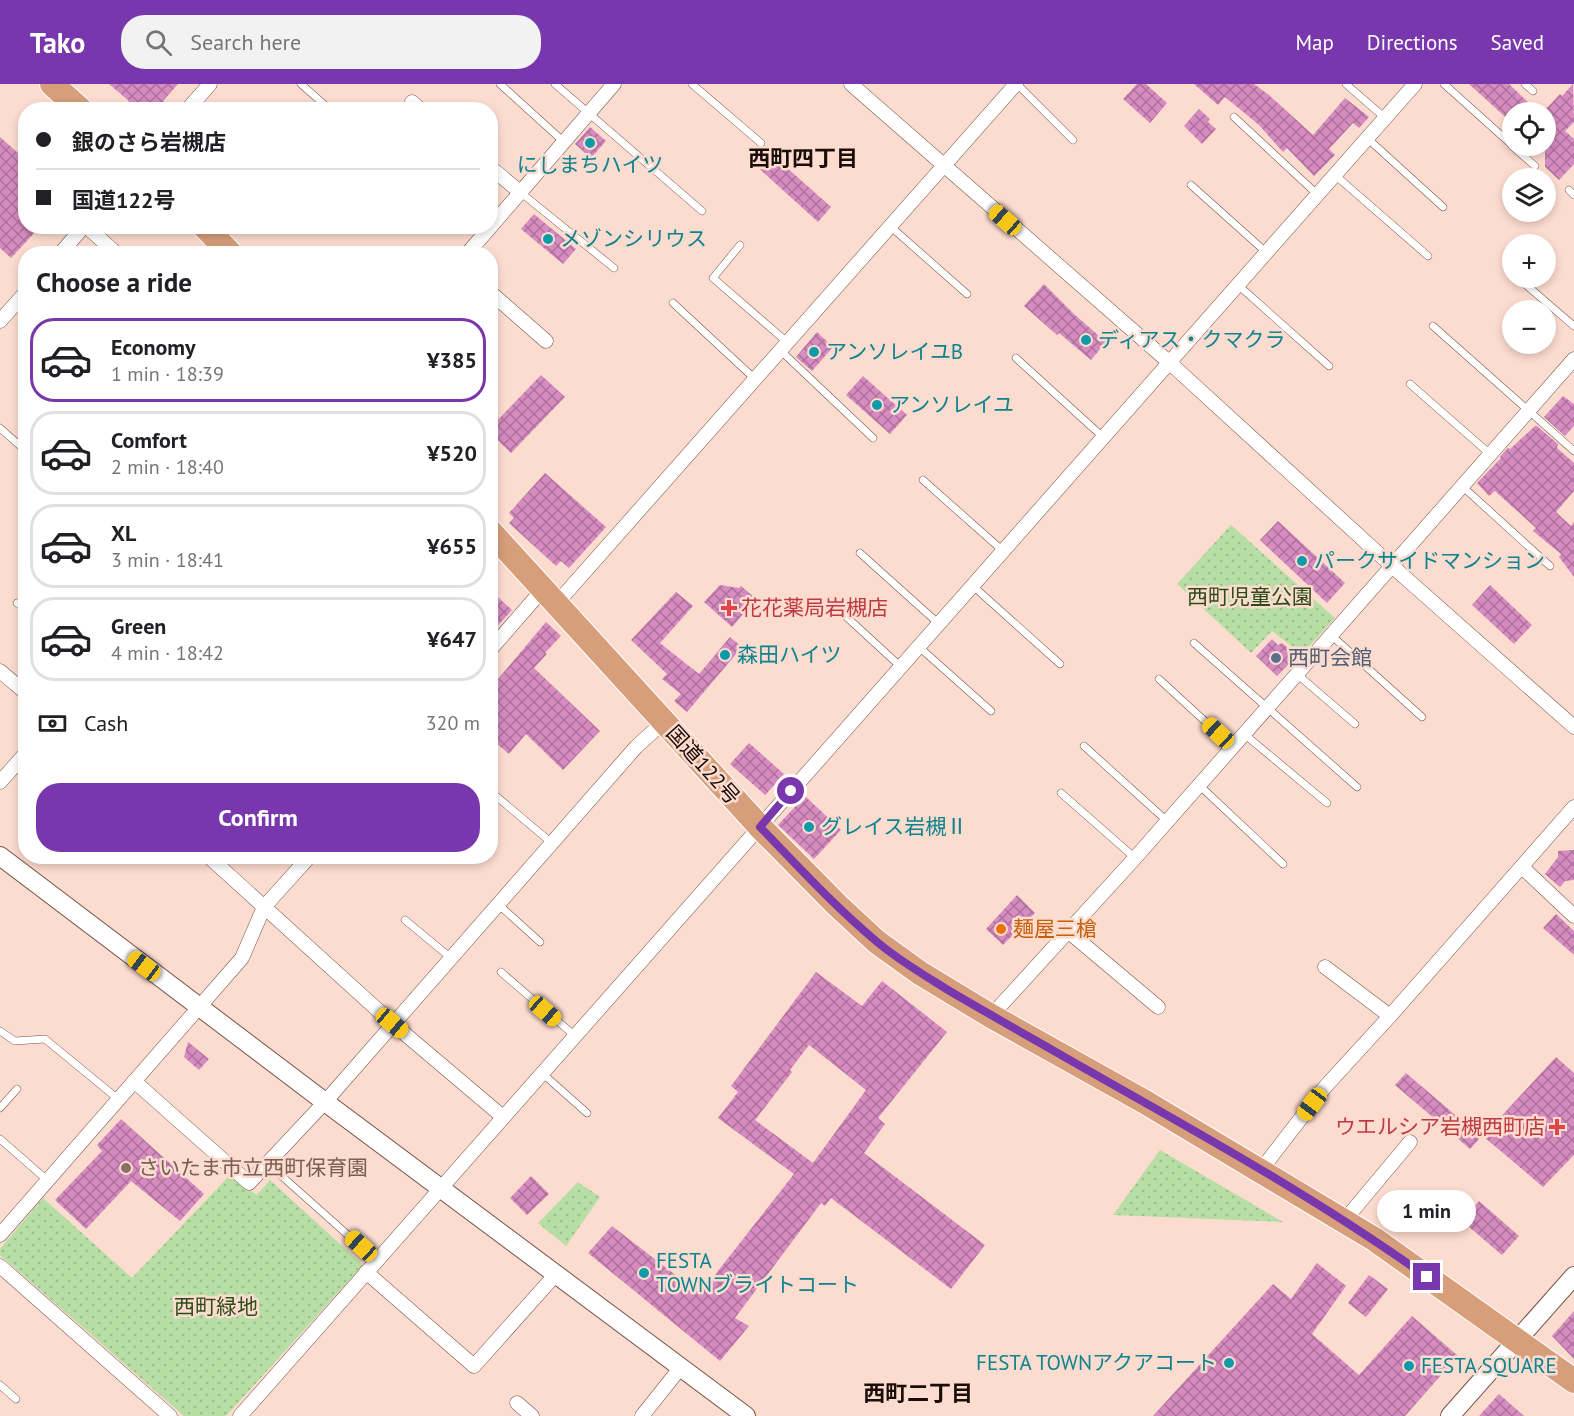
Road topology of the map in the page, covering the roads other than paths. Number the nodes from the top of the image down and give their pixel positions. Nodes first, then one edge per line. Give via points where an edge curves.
1 (52, 84) edge
2 (210, 84) edge
3 (301, 84) edge
4 (500, 84) edge
5 (555, 84) edge
6 (614, 84) edge
7 (692, 84) edge
8 (851, 84) edge
9 (1017, 84) edge
10 (1346, 84) edge
11 (1415, 84) edge
12 (1444, 84) edge
13 (1525, 84) edge
14 (1533, 91) dead end
15 (72, 102) edge
16 (195, 102) edge
17 (321, 102) edge
18 (588, 114) junction
19 (1234, 117) dead end
20 (1385, 118) junction
21 (1502, 136) edge
22 (1367, 138) junction
23 (1073, 140) dead end
24 (564, 142) junction
25 (761, 143) dead end
26 (1524, 156) edge
27 (943, 166) junction
28 (1535, 166) dead end
29 (498, 174) edge
30 (1335, 175) junction
31 (1191, 185) dead end
32 (520, 192) junction
33 (1318, 195) junction
34 (1443, 207) dead end
35 (702, 211) dead end
36 (498, 216) edge
37 (890, 226) junction
38 (78, 234) edge
39 (94, 234) edge
40 (212, 234) edge
41 (483, 234) edge
42 (740, 244) dead end
43 (67, 246) edge
44 (108, 246) edge
45 (223, 246) edge
46 (473, 246) edge
47 (1267, 253) junction
48 (1428, 256) dead end
49 (614, 268) dead end
50 (1238, 285) junction
51 (1530, 288) edge
52 (967, 294) dead end
53 (498, 299) edge
54 (18, 301) edge
55 (673, 303) dead end
56 (0, 321) edge
57 (1433, 326) dead end
58 (1574, 326) edge
59 (546, 341) dead end
60 (784, 346) junction
61 (1016, 358) dead end
62 (1574, 359) edge
63 (1170, 363) junction
64 (1329, 366) dead end
65 (755, 379) junction
66 (1410, 384) dead end
67 (1528, 411) junction
68 (0, 428) edge
69 (873, 438) dead end
70 (1104, 438) junction
71 (18, 444) edge
72 (1574, 451) edge
73 (1490, 454) junction
74 (923, 480) dead end
75 (1462, 486) junction
76 (498, 539) edge
77 (1004, 551) junction
78 (860, 553) dead end
79 (1392, 566) junction
80 (1550, 566) dead end
81 (973, 586) junction
82 (551, 595) junction
83 (839, 610) dead end
84 (939, 624) junction
85 (1331, 635) junction
86 (498, 643) edge
87 (1194, 643) dead end
88 (919, 647) junction
89 (1060, 664) dead end
90 (901, 667) junction
91 (0, 670) edge
92 (1297, 674) junction
93 (1160, 679) dead end
94 (18, 686) edge
95 (1268, 707) junction
96 (991, 711) dead end
97 (1422, 717) dead end
98 (665, 723) junction
99 (1355, 724) dead end
100 (1574, 727) edge
101 (1244, 734) junction
102 (1084, 746) dead end
103 (1233, 747) junction
104 (18, 762) edge
105 (0, 782) edge
106 (1199, 785) junction
107 (1357, 787) dead end
108 (1061, 793) dead end
109 (498, 798) edge
110 (1327, 803) dead end
111 (1574, 807) edge
112 (1167, 821) junction
113 (1569, 823) edge
114 (760, 827) junction
115 (553, 844) junction
116 (0, 856) edge
117 (1135, 858) junction
118 (217, 864) edge
119 (303, 864) edge
120 (1282, 864) dead end
121 (1522, 867) junction
122 (499, 905) junction
123 (264, 907) junction
124 (1574, 916) edge
125 (405, 920) dead end
126 (1069, 932) junction
127 (540, 942) dead end
128 (451, 958) junction
129 (1325, 967) dead end
130 (501, 972) dead end
131 (198, 1007) junction
132 (1158, 1007) dead end
133 (991, 1016) junction
134 (1390, 1017) junction
135 (392, 1023) junction
136 (0, 1031) edge
137 (575, 1036) junction
138 (542, 1073) junction
139 (134, 1081) junction
140 (17, 1089) dead end
141 (118, 1100) junction
142 (325, 1102) junction
143 (0, 1108) edge
144 (587, 1113) dead end
145 (503, 1117) junction
146 (0, 1139) edge
147 (1410, 1142) dead end
148 (267, 1163) junction
149 (1261, 1170) junction
150 (47, 1180) junction
151 (440, 1188) junction
152 (1344, 1221) junction
153 (0, 1235) edge
154 (376, 1260) junction
155 (0, 1266) edge
156 (366, 1272) junction
157 (555, 1274) junction
158 (1574, 1276) edge
159 (1517, 1341) junction
160 (681, 1367) junction
161 (1574, 1381) edge
162 (0, 1385) edge
163 (16, 1399) dead end
164 (517, 1403) dead end
165 (741, 1415) edge
166 (170, 1416) edge
167 (240, 1416) edge
168 (532, 1416) edge
169 (642, 1416) edge
170 (1450, 1416) edge

1 - 15 highway
2 - 16 street
3 - 17 lane
4 - 24 lane
5 - 18 lane
6 - 18 street
7 - 25 lane
8 - 27 street
9 - 23 lane
9 - 27 street
10 - 20 lane
11 - 20 street
12 - 21 lane
13 - 14 lane
18 - 24 street
18 - 35 lane
19 - 33 lane
20 - 22 street
22 - 30 street
22 - 34 lane
24 - 32 street
26 - 28 lane
27 - 37 street
27 - 63 street
29 - 32 street
30 - 33 street
30 - 48 lane
31 - 47 lane
32 - 36 street
32 - 49 lane
33 - 47 street
37 - 52 lane
37 - 60 street
38 - 43 street
39 - 44 street
40 - 45 highway
41 - 46 street
42 - 60 lane via 713,278
47 - 50 street
50 - 63 street
50 - 64 lane
51 - 58 lane
53 - 59 street
54 - 56 street
55 - 65 lane
57 - 67 lane
60 - 65 street
60 - 69 lane
61 - 70 lane
62 - 67 street
63 - 70 street
63 - 79 street
65 - 82 street
66 - 73 lane
67 - 72 lane
67 - 73 street
68 - 71 lane
70 - 77 street
73 - 75 street
74 - 77 lane
75 - 79 street
75 - 80 lane
76 - 82 highway, 国道122号
77 - 81 street
78 - 84 lane
79 - 85 street
79 - 100 street
81 - 84 street
81 - 89 lane
82 - 86 street
82 - 98 highway, 国道122号
83 - 90 lane
84 - 88 street
85 - 92 street
85 - 97 lane
87 - 95 lane
88 - 90 street
88 - 96 lane
90 - 114 street
91 - 94 street
92 - 95 street
92 - 99 lane
93 - 103 lane
95 - 101 street
95 - 107 lane
98 - 114 highway, 国道122号
98 - 115 street via 636,747
101 - 103 street
101 - 110 lane
102 - 112 lane
103 - 106 street
104 - 105 street
106 - 112 street
106 - 120 lane
108 - 117 lane
109 - 115 lane
111 - 113 street
112 - 117 street
113 - 121 street
114 - 133 highway, 国道122号 via 877,942
114 - 137 street
115 - 122 street
116 - 131 street
117 - 126 street
118 - 123 street
119 - 123 street
121 - 124 street
121 - 134 street
122 - 127 lane
122 - 128 street
123 - 131 street via 242,958
123 - 135 street
125 - 128 lane
126 - 132 street
126 - 133 street
128 - 135 street
129 - 134 street
130 - 137 lane
131 - 139 street
131 - 142 street
133 - 149 highway, 国道122号
134 - 149 street via 1325,1087
135 - 142 street
135 - 145 street
136 - 141 lane via 15,1041 45,1039
137 - 138 street
138 - 144 lane
138 - 145 street
139 - 141 street
139 - 148 street via 249,1183
140 - 143 lane
141 - 150 street
142 - 148 street
142 - 151 street
145 - 151 street
146 - 150 lane
147 - 152 street
148 - 154 lane
149 - 152 highway, 国道122号
150 - 153 street
151 - 154 street
151 - 157 street
152 - 159 highway, 国道122号
154 - 156 street
155 - 166 street
156 - 157 street via 474,1366
156 - 167 street
157 - 160 street
158 - 159 street
159 - 161 highway, 国道122号
159 - 170 street
160 - 165 street
160 - 169 street
162 - 163 lane
164 - 168 street

